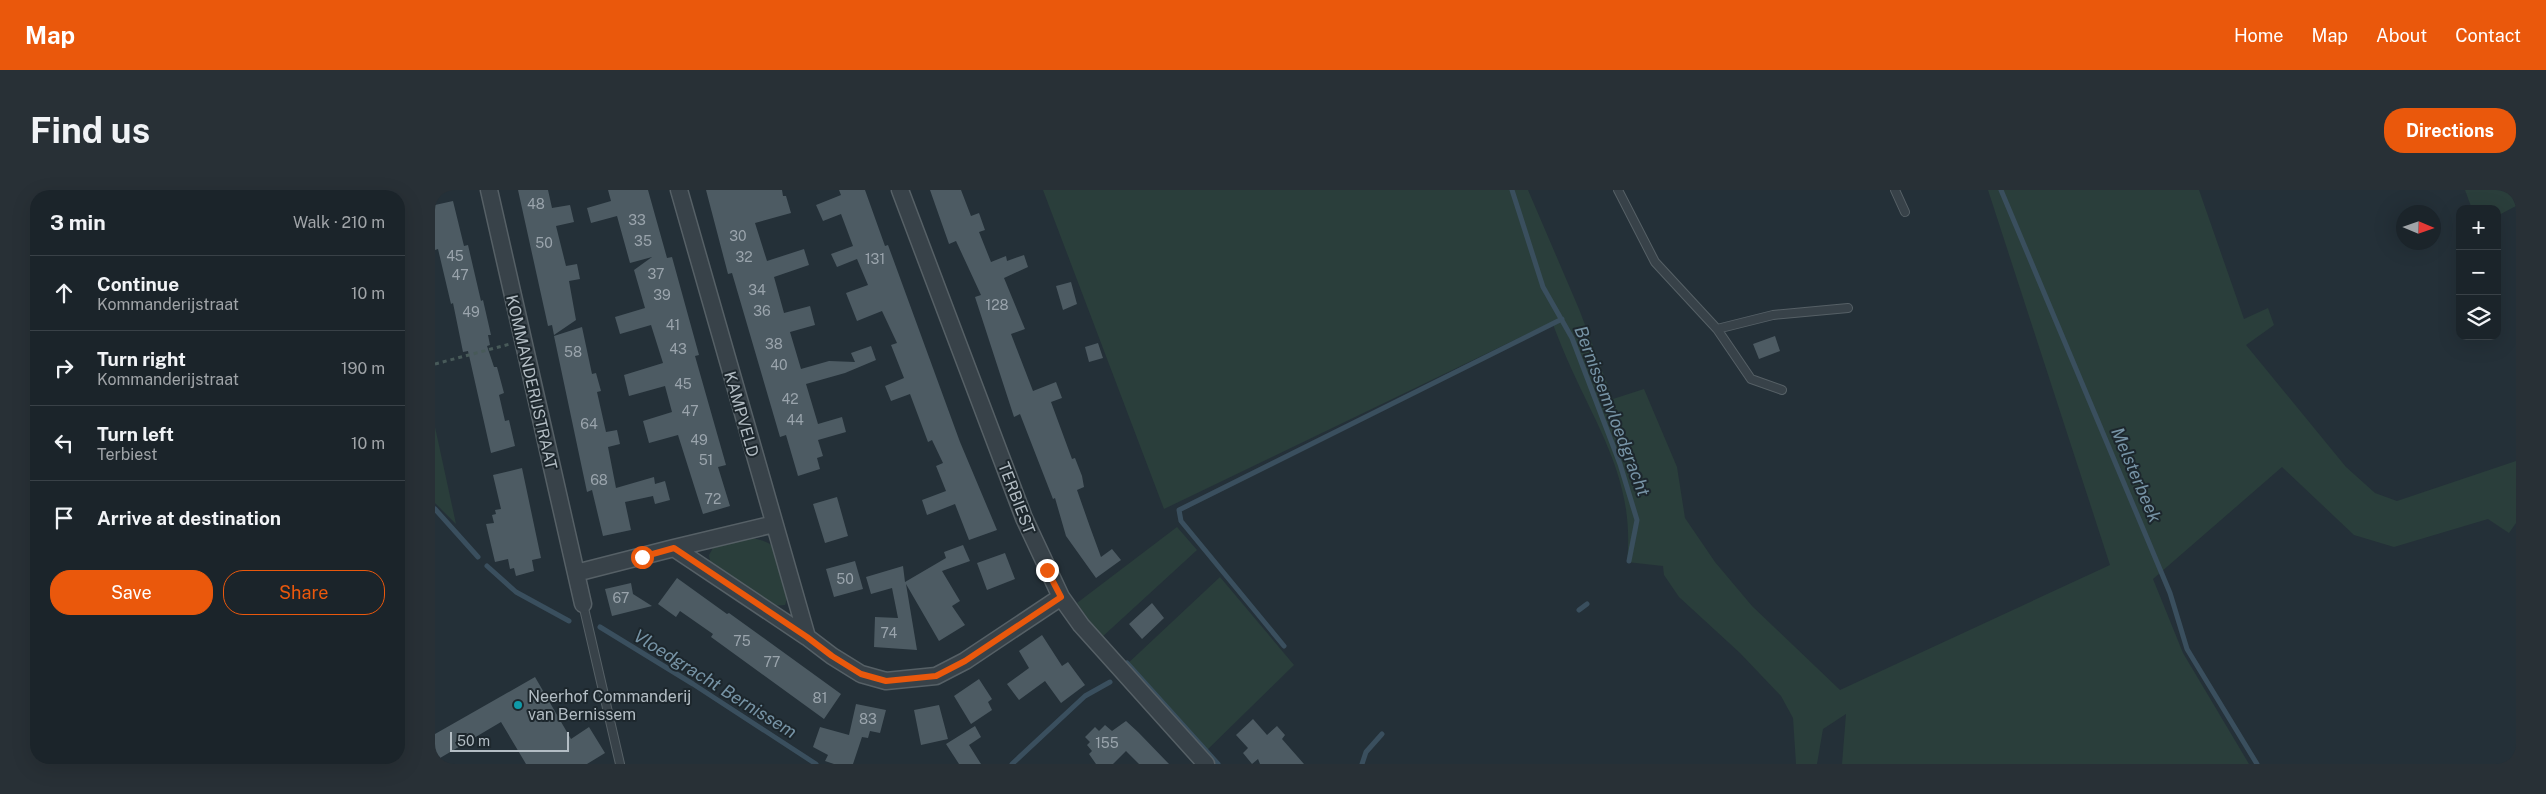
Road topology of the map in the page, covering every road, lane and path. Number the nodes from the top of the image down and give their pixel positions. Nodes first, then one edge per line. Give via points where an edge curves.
1 (489, 190) edge
2 (679, 190) edge
3 (900, 190) edge
4 (1618, 190) edge
5 (1895, 190) edge
6 (1905, 212) dead end
7 (1849, 308) dead end
8 (1717, 329) junction
9 (523, 340) junction
10 (435, 364) edge
11 (1782, 390) dead end
12 (774, 524) junction
13 (674, 548) junction
14 (576, 573) junction
15 (1061, 597) junction
16 (583, 604) joint
17 (807, 637) junction
18 (620, 764) edge
19 (1205, 764) edge

1 - 9 street, KOMMANDERIJSTRAAT
2 - 12 street, KAMPVELD
3 - 15 street, TERBIEST via 1024,518
4 - 8 lane via 1655,262
5 - 6 lane
7 - 8 lane via 1773,315
8 - 11 lane via 1751,379
9 - 10 path
9 - 14 street, KOMMANDERIJSTRAAT
12 - 13 street
12 - 17 street, KAMPVELD
13 - 14 street
13 - 17 street
14 - 16 street, KOMMANDERIJSTRAAT
15 - 17 street via 965,661 936,676 886,681 861,674
15 - 19 street, TERBIEST via 1081,625
16 - 18 lane

